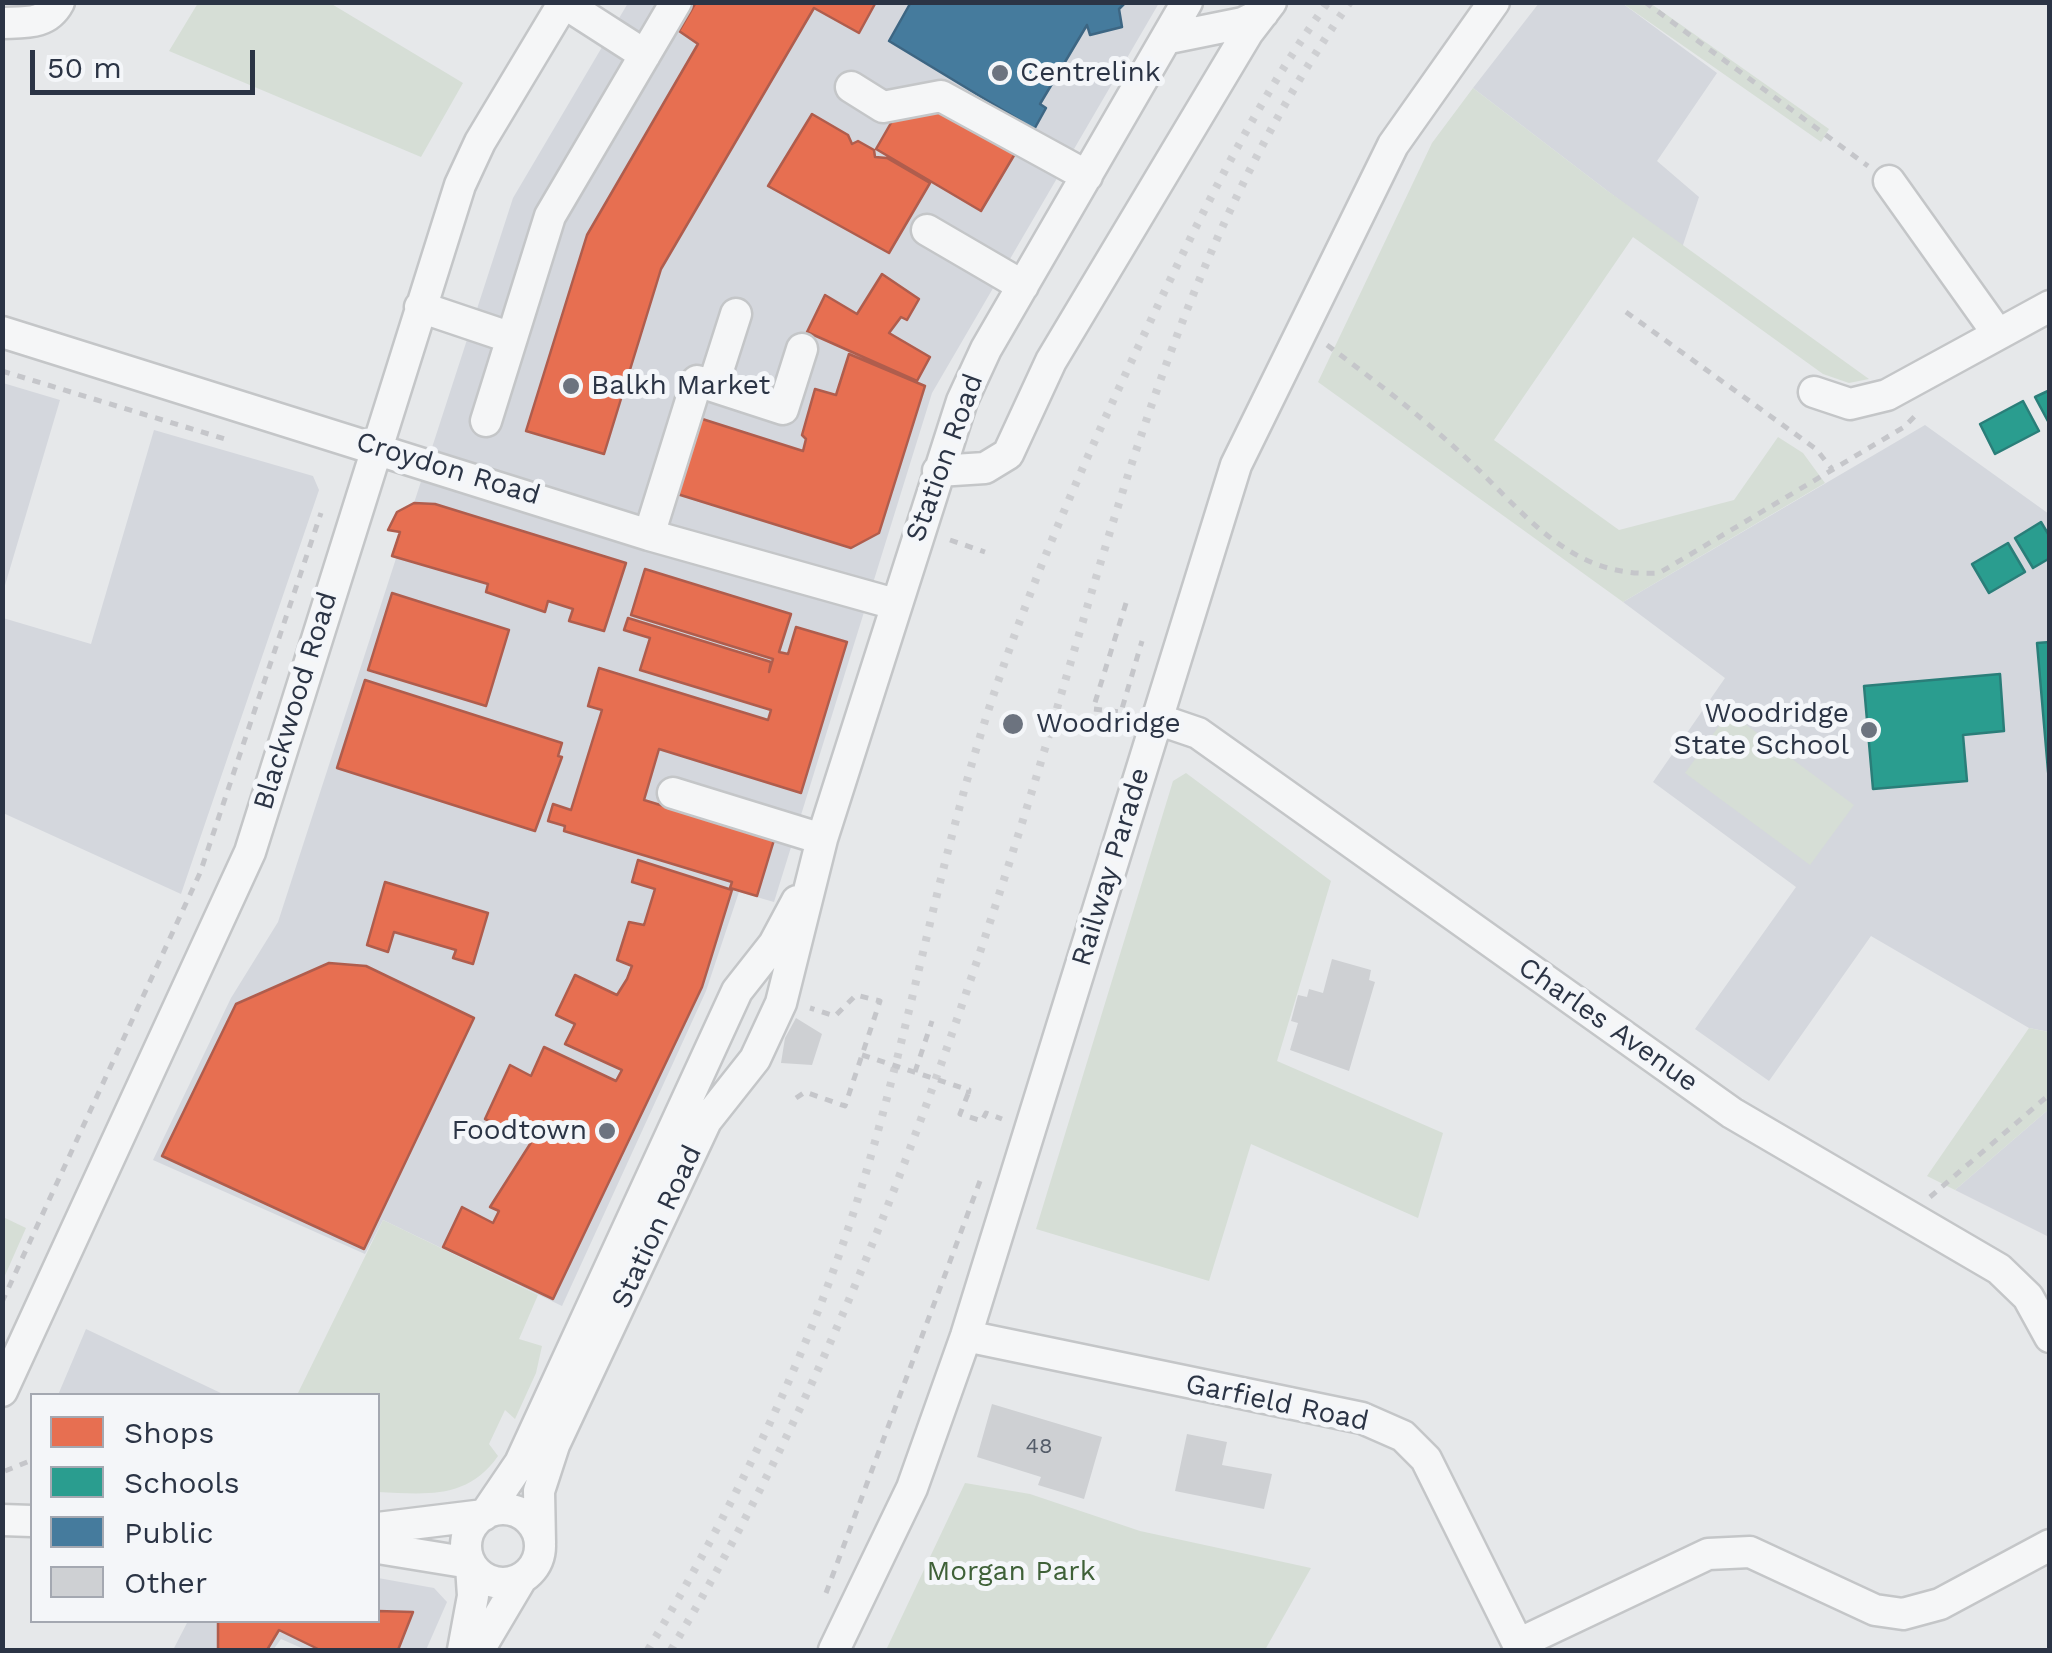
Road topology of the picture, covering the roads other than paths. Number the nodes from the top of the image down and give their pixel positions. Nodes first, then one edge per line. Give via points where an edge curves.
1 (59, 2) edge
2 (676, 2) edge
3 (1188, 2) edge
4 (1196, 2) edge
5 (1494, 2) edge
6 (564, 3) edge
7 (1268, 7) edge
8 (2, 23) edge
9 (1171, 34) junction
10 (645, 55) junction
11 (851, 87) dead end
12 (1087, 176) junction
13 (1890, 181) road end
14 (927, 230) dead end
15 (1023, 286) junction
16 (2050, 306) edge
17 (420, 307) junction
18 (736, 314) dead end
19 (2, 332) edge
20 (1998, 334) junction
21 (512, 338) junction
22 (802, 349) dead end
23 (713, 386) junction
24 (1814, 392) dead end
25 (486, 421) dead end
26 (374, 446) junction
27 (938, 472) junction
28 (648, 535) junction
29 (895, 604) junction
30 (1158, 719) junction
31 (673, 793) dead end
32 (819, 850) junction
33 (736, 991) junction
34 (781, 1003) junction
35 (966, 1336) junction
36 (2050, 1337) edge
37 (2, 1391) edge
38 (485, 1514) junction
39 (2, 1520) edge
40 (30, 1521) edge
41 (380, 1528) edge
42 (540, 1544) junction
43 (2050, 1545) edge
44 (380, 1548) edge
45 (470, 1564) junction
46 (521, 1579) junction
47 (1520, 1647) edge
48 (463, 1650) edge
49 (479, 1650) edge
50 (834, 1650) edge

1 - 8 street via 38,22
2 - 10 street
3 - 9 street, Station Road
4 - 9 street, Station Road
5 - 30 street, Railway Parade via 1393,145 1236,465
6 - 10 street
6 - 17 street, Blackwood Road via 480,142
7 - 9 street via 1243,23
7 - 27 street via 1051,361 1008,454 985,468
9 - 12 street, Station Road
10 - 21 street via 550,216
11 - 12 street via 883,107 942,96
12 - 15 street, Station Road
13 - 20 street
14 - 15 street
15 - 27 street, Station Road via 962,401
16 - 20 street
17 - 21 street
17 - 26 street, Blackwood Road
18 - 23 street
19 - 26 street, Croydon Road
20 - 24 street via 1887,394 1850,404
21 - 25 street
22 - 23 street via 783,408
23 - 28 street via 697,381
26 - 28 street, Croydon Road
26 - 37 street, Blackwood Road via 250,852
27 - 29 street, Station Road
28 - 29 street, Croydon Road
29 - 32 street, Station Road
30 - 35 street, Railway Parade
30 - 36 street, Charles Avenue via 1198,733 1732,1113 1999,1269 2028,1297
31 - 32 street
32 - 33 street, Station Road via 784,928
32 - 34 street, Station Road
33 - 34 street via 760,989
33 - 38 street, Station Road via 520,1464
34 - 42 street, Station Road via 755,1060 706,1120 554,1445 539,1490
35 - 47 street, Garfield Road via 1362,1418 1403,1436 1426,1459
35 - 50 street, Railway Parade via 912,1488
38 - 41 street
38 - 42 street via 506,1510 524,1516
38 - 45 street via 467,1536
39 - 40 street
42 - 46 street via 537,1561
43 - 47 street via 1940,1604 1903,1614 1875,1610 1750,1552 1708,1554
44 - 45 street
45 - 46 street via 494,1582
45 - 48 street via 473,1596
46 - 49 street

